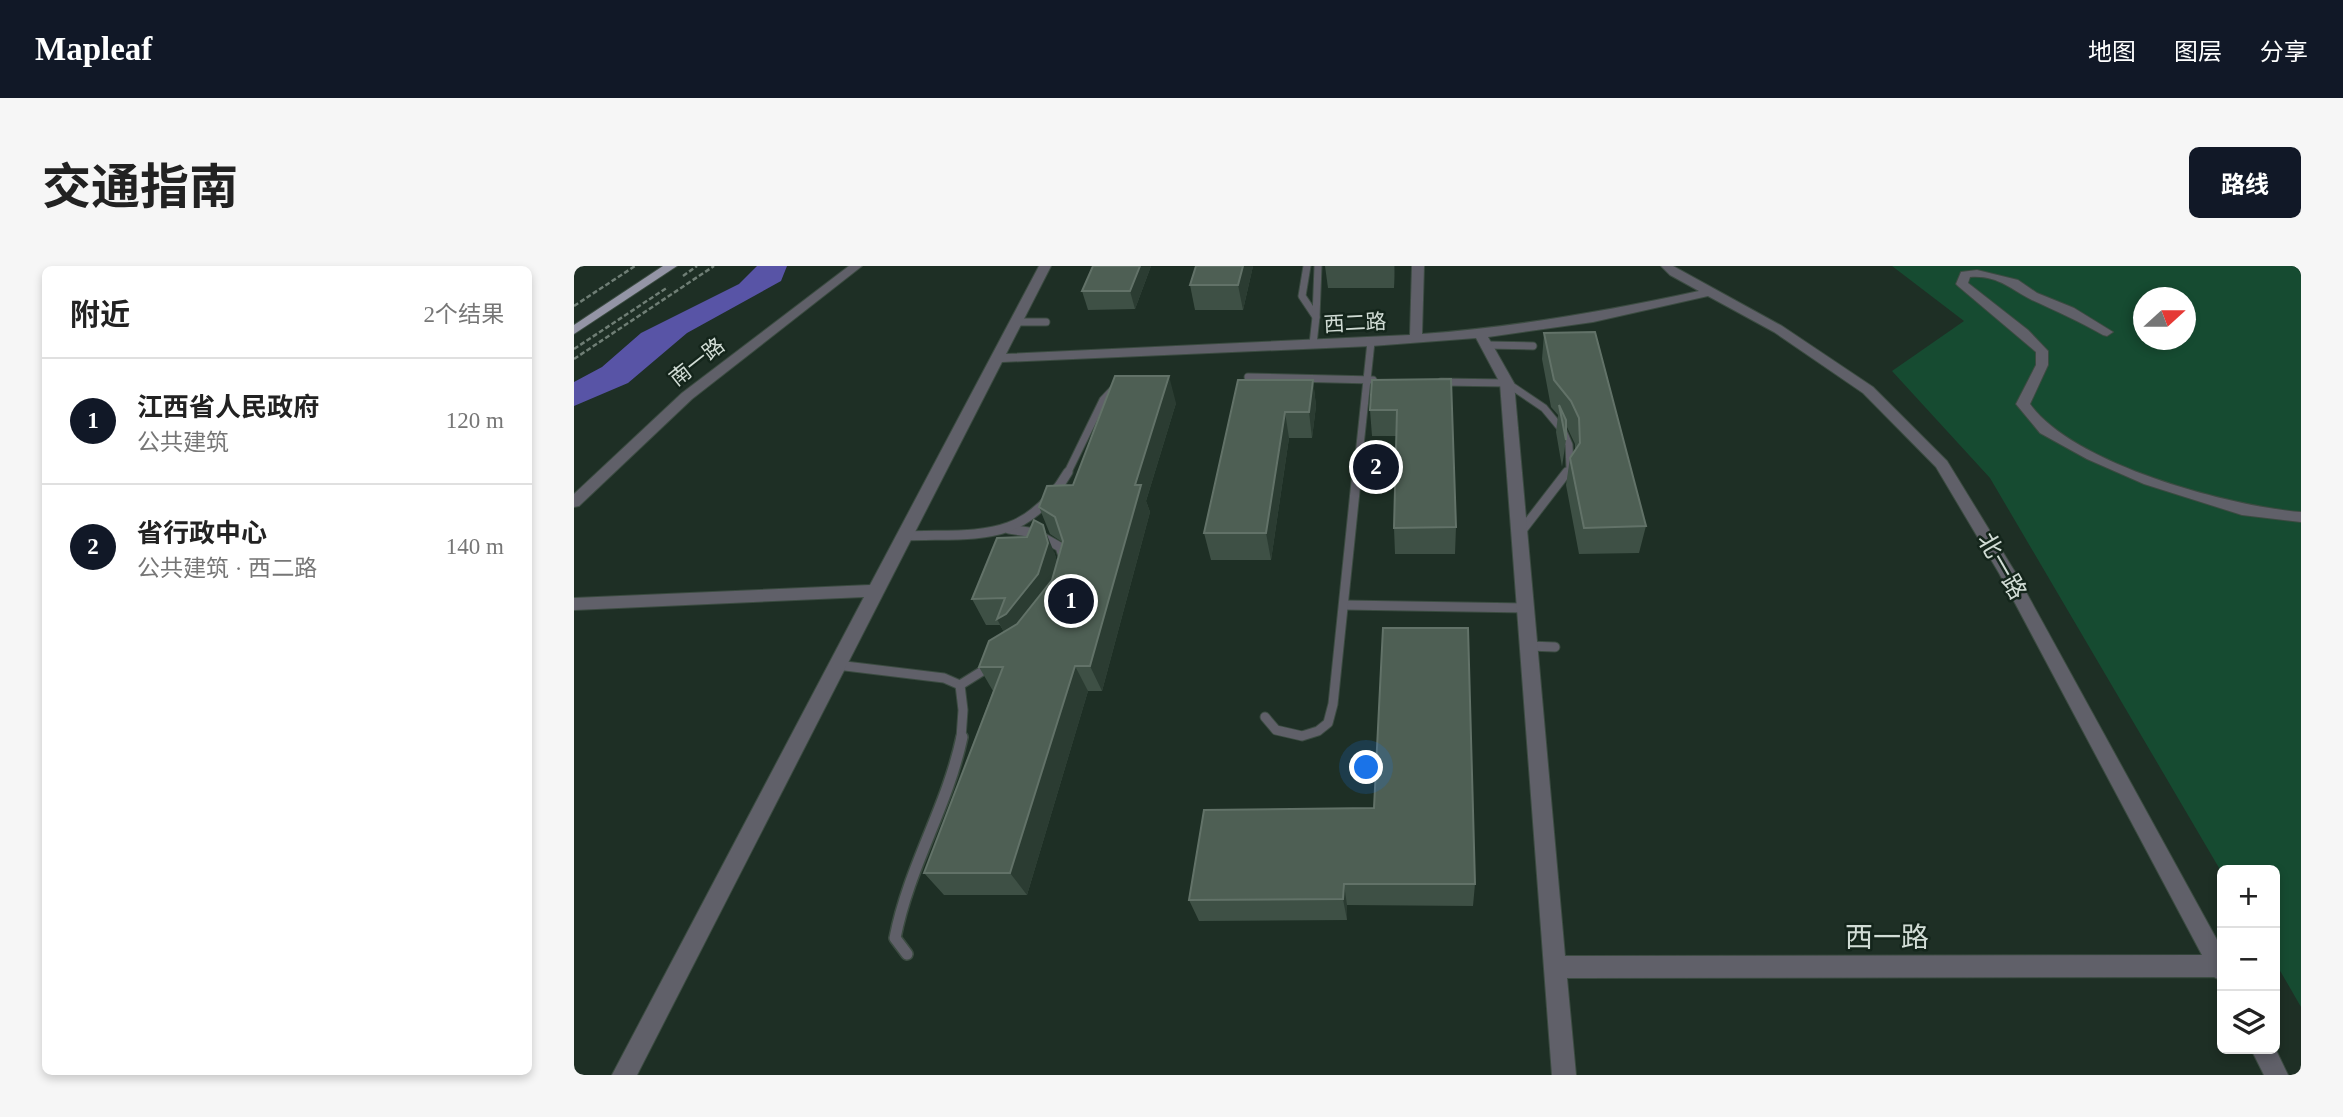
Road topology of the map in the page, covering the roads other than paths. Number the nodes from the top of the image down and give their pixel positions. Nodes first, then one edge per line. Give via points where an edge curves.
1 (651, 266) edge
2 (671, 266) edge
3 (856, 266) edge
4 (1045, 266) edge
5 (1307, 266) edge
6 (1318, 266) edge
7 (1418, 266) edge
8 (1667, 266) edge
9 (1710, 292) junction
10 (574, 317) edge
11 (1316, 317) junction
12 (1016, 322) junction
13 (1046, 322) dead end
14 (574, 330) edge
15 (2106, 332) dead end
16 (1416, 339) junction
17 (1483, 340) junction
18 (1371, 342) junction
19 (1313, 344) junction
20 (1533, 345) dead end
21 (998, 358) junction
22 (1248, 377) edge
23 (1130, 379) edge
24 (1367, 380) junction
25 (1381, 380) edge
26 (1434, 382) edge
27 (1507, 383) junction
28 (574, 502) edge
29 (2301, 517) edge
30 (1009, 529) junction
31 (1520, 533) junction
32 (904, 536) junction
33 (1067, 569) edge
34 (876, 591) junction
35 (574, 604) edge
36 (1344, 605) junction
37 (1526, 608) junction
38 (1529, 646) junction
39 (1555, 647) dead end
40 (1003, 658) edge
41 (837, 665) junction
42 (960, 685) junction
43 (1265, 717) dead end
44 (907, 954) dead end
45 (2217, 961) edge
46 (1554, 967) junction
47 (2217, 968) edge
48 (2266, 1054) edge
49 (624, 1075) edge
50 (1564, 1075) edge
51 (2276, 1075) edge

1 - 10 main road
2 - 14 main road
3 - 28 street, 南一路 via 687,396
4 - 12 street
5 - 11 lane via 1302,296
6 - 11 lane
7 - 16 street
8 - 9 street, 北一路
9 - 17 street, 西二路
9 - 45 street, 北一路 via 1778,329 1868,390 1942,464 2007,572
11 - 19 lane
12 - 13 lane
12 - 21 street
15 - 29 street via 2014,282 1965,274 1962,284 2027,333 2042,351 2042,365 2023,404 2039,425 2125,472 2161,485 2247,510
16 - 17 street, 西二路
16 - 18 street, 西二路
17 - 20 lane
17 - 27 street
18 - 19 street, 西二路
18 - 24 lane
19 - 21 street, 西二路
21 - 32 street
22 - 24 lane
23 - 30 lane via 1107,391 1080,451 1044,505
24 - 25 lane
24 - 36 lane
26 - 27 lane
27 - 31 street
27 - 31 lane via 1544,408 1569,445 1570,469
30 - 32 lane
30 - 33 lane via 1035,533 1060,547
31 - 37 street
32 - 34 street
34 - 35 street
34 - 41 street
36 - 37 lane
36 - 43 lane via 1328,723 1302,736 1276,730
37 - 38 street
38 - 39 lane
38 - 46 street
40 - 42 lane
41 - 42 lane via 944,678
41 - 49 street
42 - 44 lane via 965,705 961,751 903,899 895,938
46 - 47 street, 西一路
46 - 50 street
48 - 51 street

